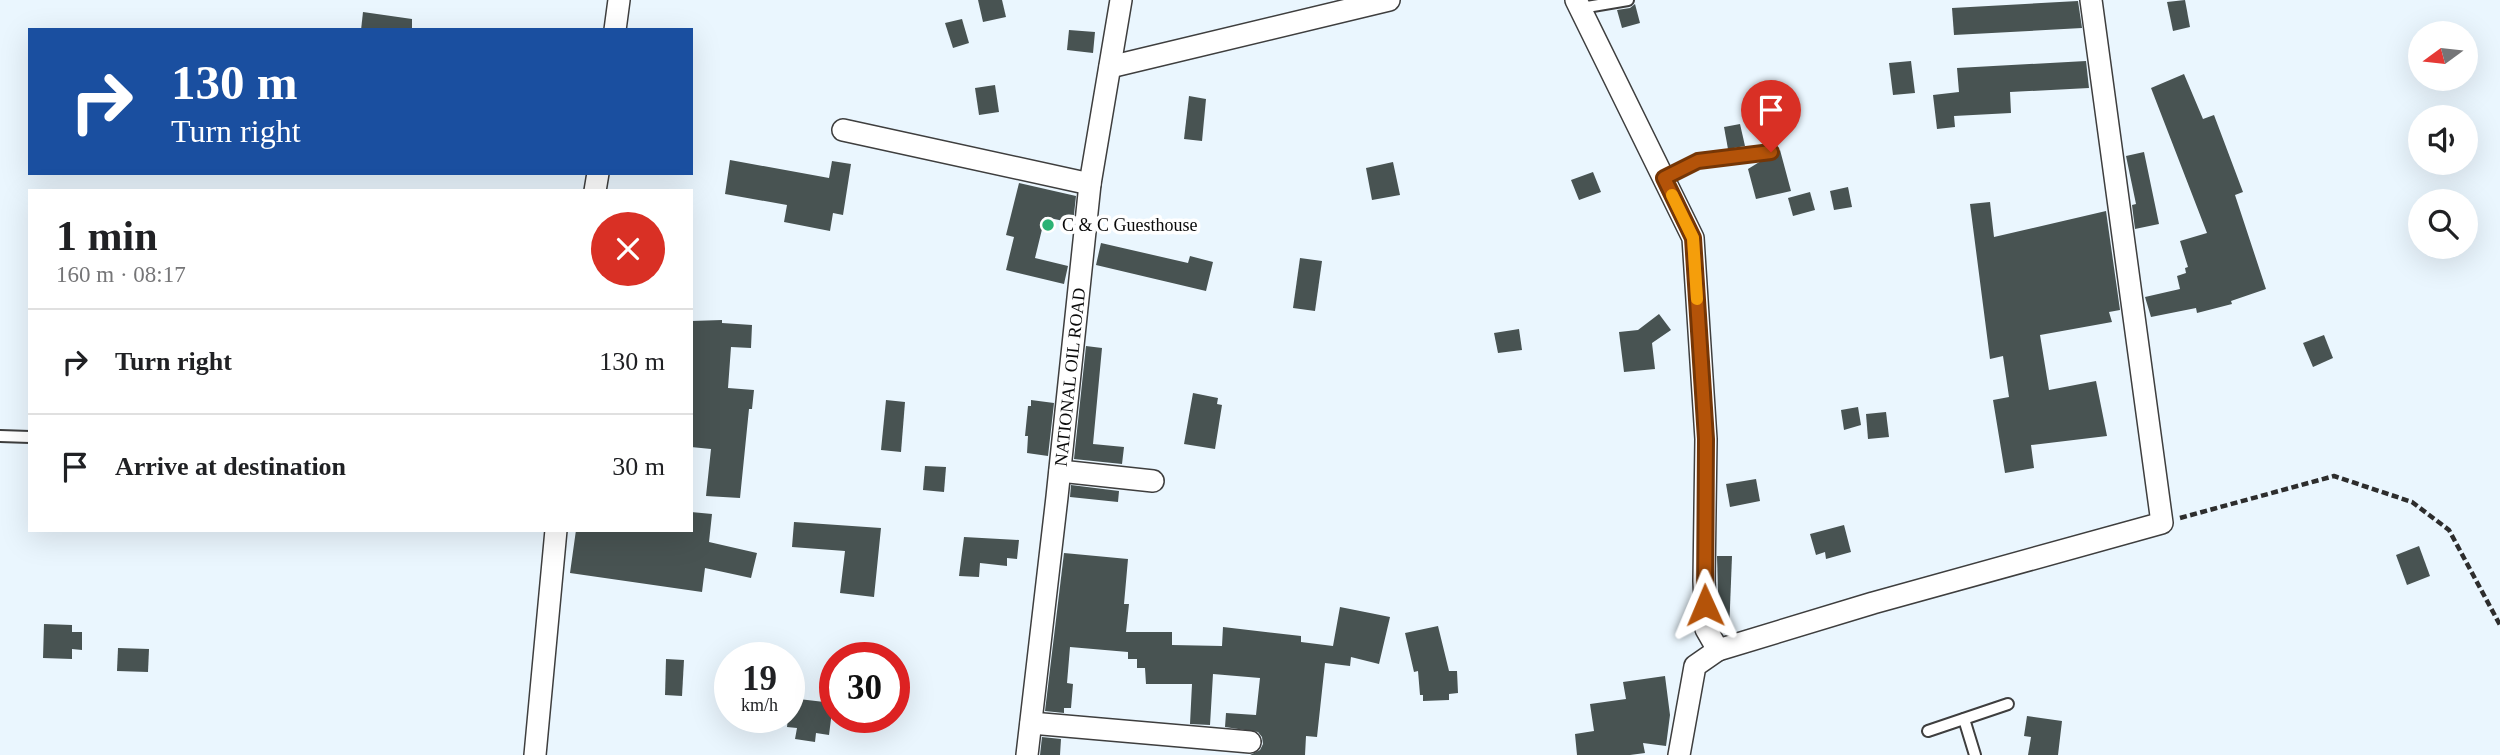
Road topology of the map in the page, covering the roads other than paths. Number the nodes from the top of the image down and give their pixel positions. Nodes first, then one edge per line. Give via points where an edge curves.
1 (619, 0) edge
2 (1121, 0) edge
3 (1389, 0) edge
4 (1628, 0) edge
5 (2091, 0) edge
6 (1362, 3) edge
7 (1578, 4) edge
8 (615, 28) edge
9 (1110, 66) junction
10 (843, 130) dead end
11 (1771, 152) dead end
12 (1664, 178) junction
13 (1090, 184) junction
14 (0, 436) edge
15 (28, 437) edge
16 (1060, 471) junction
17 (1153, 481) dead end
18 (556, 532) edge
19 (1718, 650) junction
20 (2008, 704) dead end
21 (1964, 719) junction
22 (1031, 723) junction
23 (1928, 731) dead end
24 (1250, 741) dead end
25 (536, 755) edge
26 (1027, 755) edge
27 (1679, 755) edge
28 (1975, 755) edge

1 - 8 street
2 - 9 street, NATIONAL OIL ROAD
3 - 6 street
4 - 7 lane
5 - 19 street via 2162,523
6 - 9 street
7 - 12 street
9 - 13 street, NATIONAL OIL ROAD
10 - 13 street
11 - 12 lane via 1698,161
12 - 19 street via 1693,238 1706,439 1706,629
13 - 16 street, NATIONAL OIL ROAD
14 - 15 lane
16 - 17 street
16 - 22 street, NATIONAL OIL ROAD
18 - 25 street
19 - 27 street via 1695,666
20 - 21 lane
21 - 23 lane
21 - 28 lane
22 - 24 street
22 - 26 street, NATIONAL OIL ROAD

